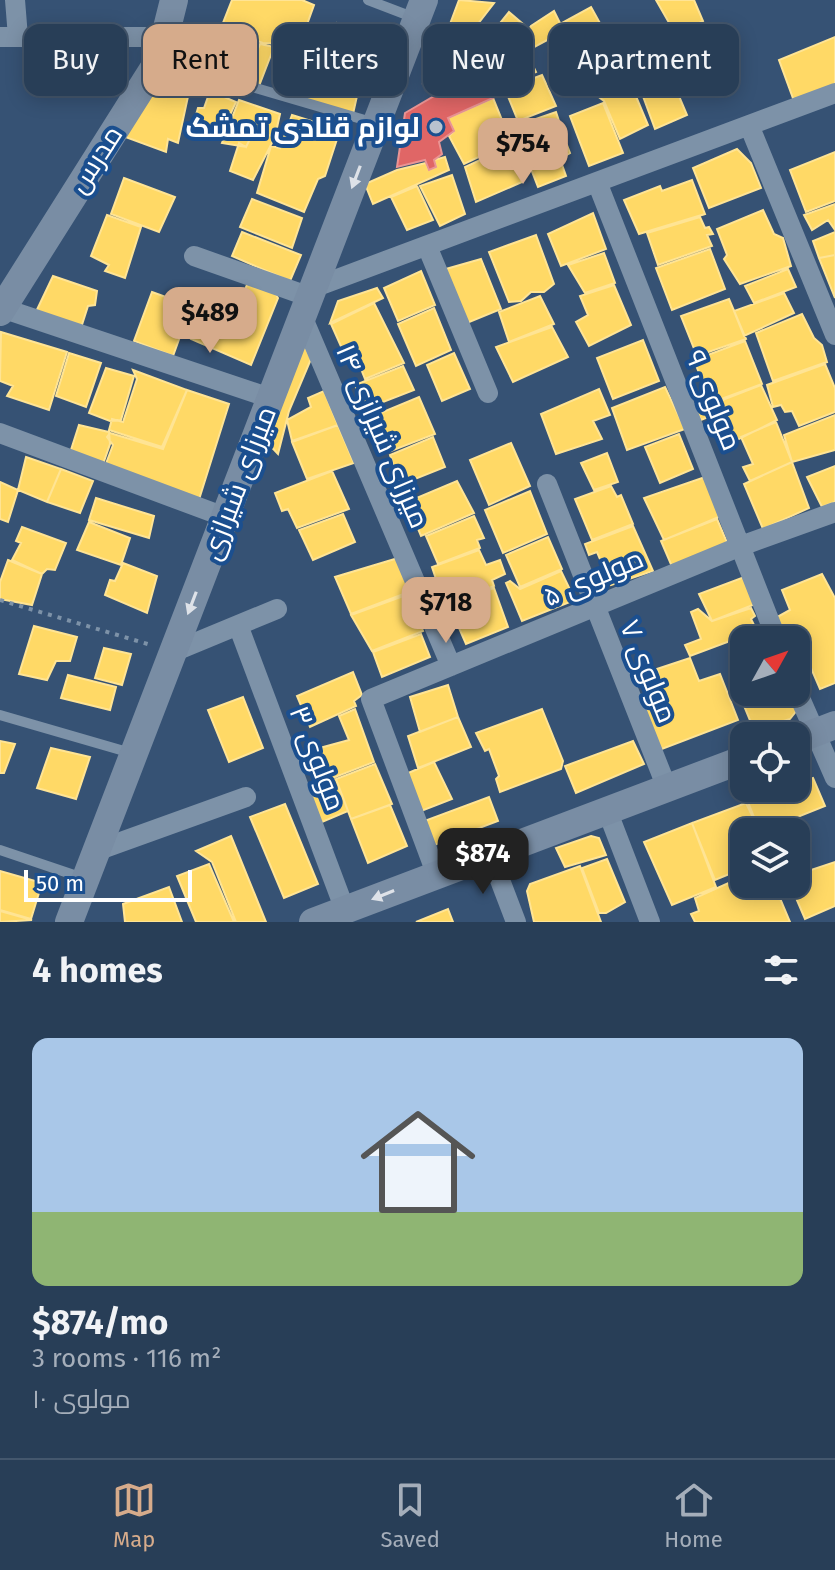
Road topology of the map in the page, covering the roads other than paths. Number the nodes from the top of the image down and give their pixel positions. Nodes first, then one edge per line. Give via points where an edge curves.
1 (15, 0) edge
2 (174, 0) edge
3 (368, 0) edge
4 (421, 9) edge
5 (168, 24) edge
6 (9, 37) edge
7 (143, 47) edge
8 (143, 78) edge
9 (257, 87) edge
10 (835, 93) edge
11 (377, 123) junction
12 (749, 125) junction
13 (597, 182) junction
14 (427, 246) junction
15 (194, 256) dead end
16 (4, 296) edge
17 (308, 300) junction
18 (835, 335) edge
19 (488, 393) dead end
20 (270, 398) junction
21 (0, 433) edge
22 (547, 484) dead end
23 (835, 512) edge
24 (225, 517) junction
25 (741, 546) junction
26 (593, 608) junction
27 (277, 609) dead end
28 (238, 625) junction
29 (772, 626) edge
30 (173, 652) junction
31 (451, 666) junction
32 (803, 706) edge
33 (0, 715) edge
34 (815, 733) edge
35 (133, 753) junction
36 (730, 764) edge
37 (835, 778) edge
38 (667, 788) junction
39 (246, 797) dead end
40 (607, 810) junction
41 (0, 850) edge
42 (96, 851) junction
43 (490, 854) junction
44 (436, 873) junction
45 (85, 879) junction
46 (345, 910) junction
47 (69, 922) edge
48 (313, 922) edge
49 (516, 922) edge
50 (650, 922) edge

1 - 6 street
2 - 5 main road, مدرس
3 - 4 lane
4 - 11 main road, میرزای شیرازی
6 - 7 street
8 - 16 main road, مدرس
9 - 11 lane
10 - 12 street
11 -> 17 main road, میرزای شیرازی
12 - 13 street
12 - 18 street
13 - 14 street
13 - 25 street, مولوی ۹
14 - 17 street
14 - 19 street
15 - 17 street
16 - 20 street via 137,353
17 - 20 main road, میرزای شیرازی
17 - 31 street, میرزای شیرازی ۱۴
20 - 24 main road, میرزای شیرازی
21 - 24 street
22 - 26 street, مولوی ۷
23 - 25 street, مولوی ۵
24 -> 30 main road, میرزای شیرازی
25 - 26 street, مولوی ۵
25 - 29 street, مولوی ۹
26 - 31 street, مولوی ۵
26 - 38 street, مولوی ۷
27 - 28 street
28 - 30 street
28 - 46 street, مولوی ۳
30 - 35 main road, میرزای شیرازی
31 - 44 street, مولوی ۵ via 371,699
32 - 34 street
33 - 35 lane
34 - 37 street
35 - 42 main road, میرزای شیرازی
36 - 38 main road
38 - 40 main road
39 - 42 street
40 - 43 main road
40 - 50 street
41 - 45 lane
42 - 45 main road, میرزای شیرازی
43 - 44 main road
43 - 49 street
44 -> 46 main road
45 - 47 main road, میرزای شیرازی
46 - 48 main road

